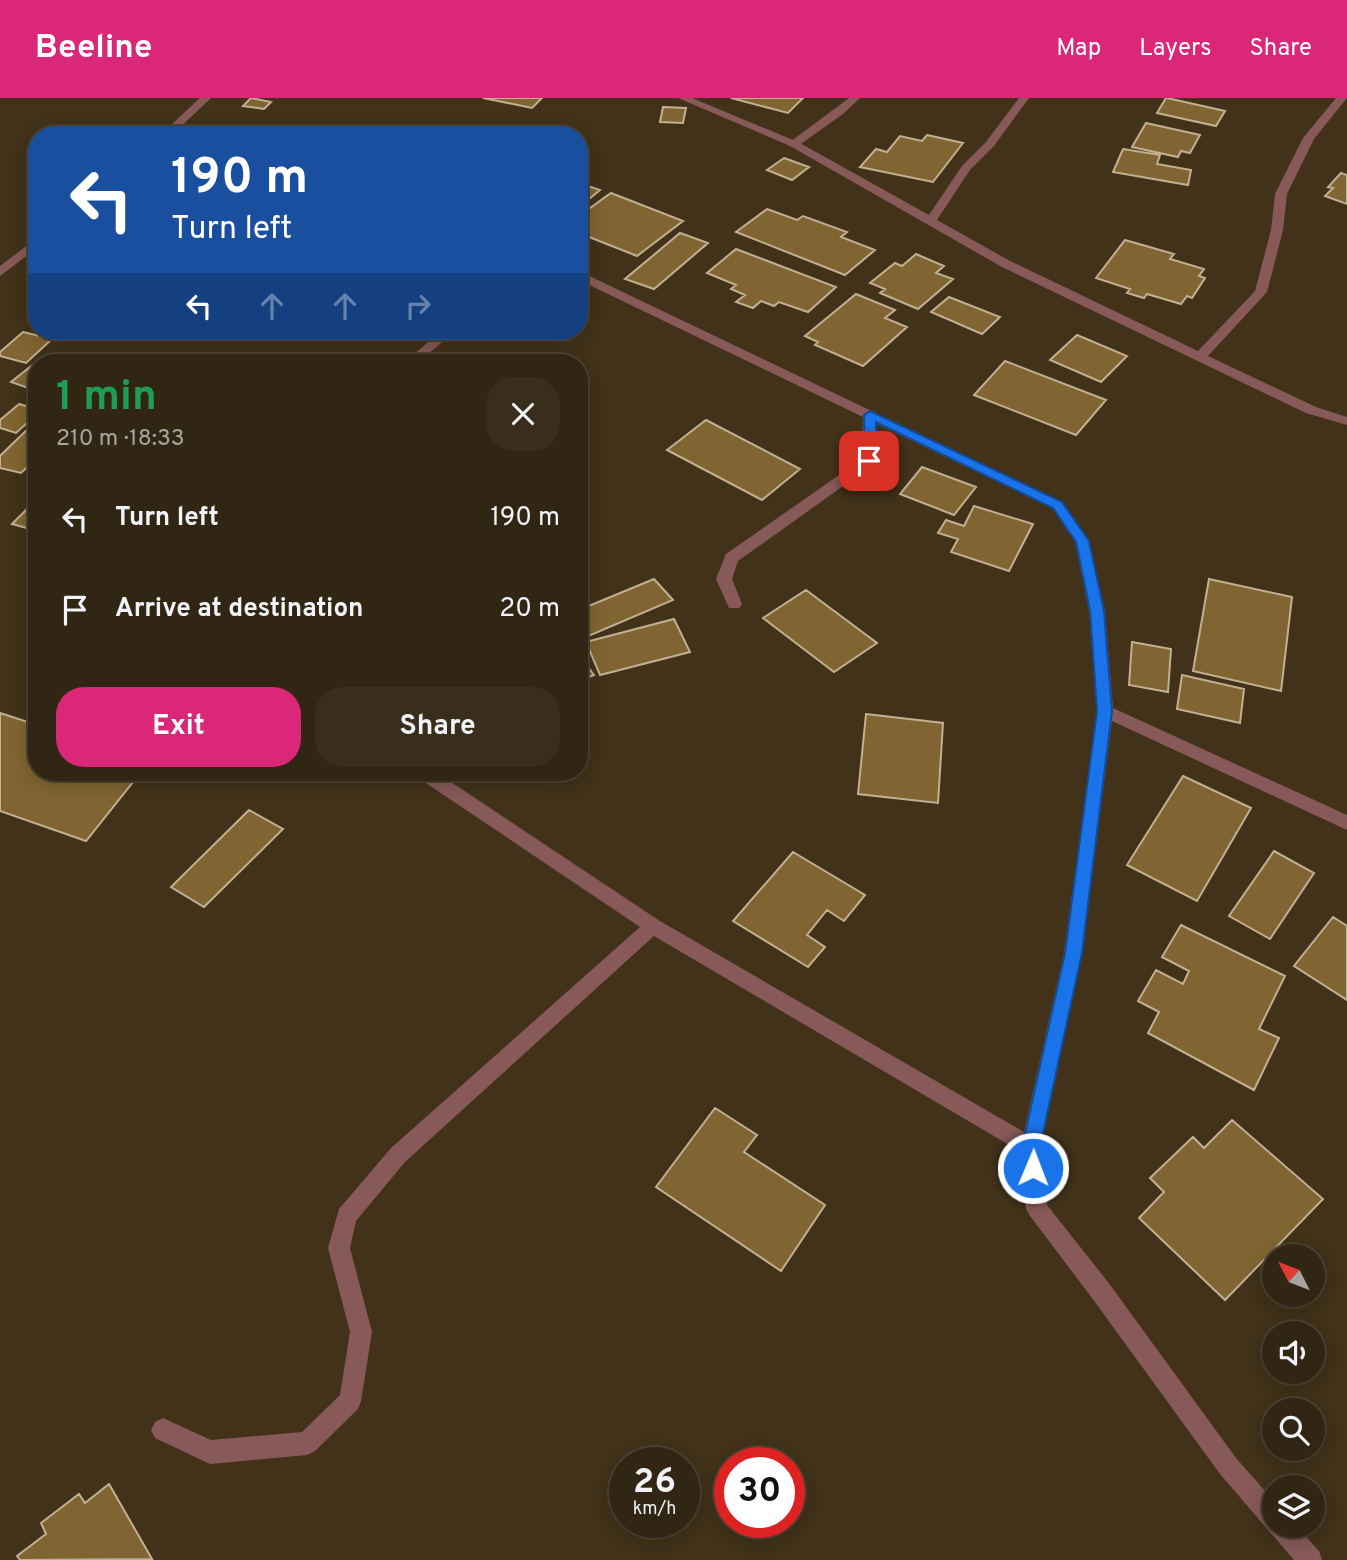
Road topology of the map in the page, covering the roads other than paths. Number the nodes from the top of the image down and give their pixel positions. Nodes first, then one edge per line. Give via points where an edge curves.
1 (206, 98) edge
2 (683, 98) edge
3 (855, 98) edge
4 (1024, 98) edge
5 (1342, 98) edge
6 (175, 126) edge
7 (794, 144) junction
8 (930, 222) junction
9 (28, 249) edge
10 (0, 272) edge
11 (588, 279) edge
12 (438, 340) edge
13 (421, 354) edge
14 (1200, 356) junction
15 (870, 415) junction
16 (1347, 421) edge
17 (734, 604) dead end
18 (1105, 711) junction
19 (436, 781) edge
20 (1347, 823) edge
21 (653, 926) junction
22 (1031, 1147) junction
23 (163, 1430) dead end
24 (1262, 1505) edge
25 (1291, 1538) edge
26 (1310, 1560) edge

1 - 6 street
2 - 7 street
3 - 7 lane
4 - 8 street
5 - 14 street via 1308,138 1281,194 1261,292
7 - 8 street
8 - 14 street via 1006,264
9 - 10 street
11 - 15 street
12 - 13 street
14 - 16 street via 1311,410
15 - 17 street via 869,461 731,558 724,579
15 - 18 street via 1057,505 1082,541 1097,611
18 - 20 street
18 - 22 street via 1073,953
19 - 21 street
21 - 22 street
21 - 23 street via 398,1156 346,1216 339,1248 361,1332 350,1401 307,1443 210,1452
22 - 24 street via 1037,1209
25 - 26 street

